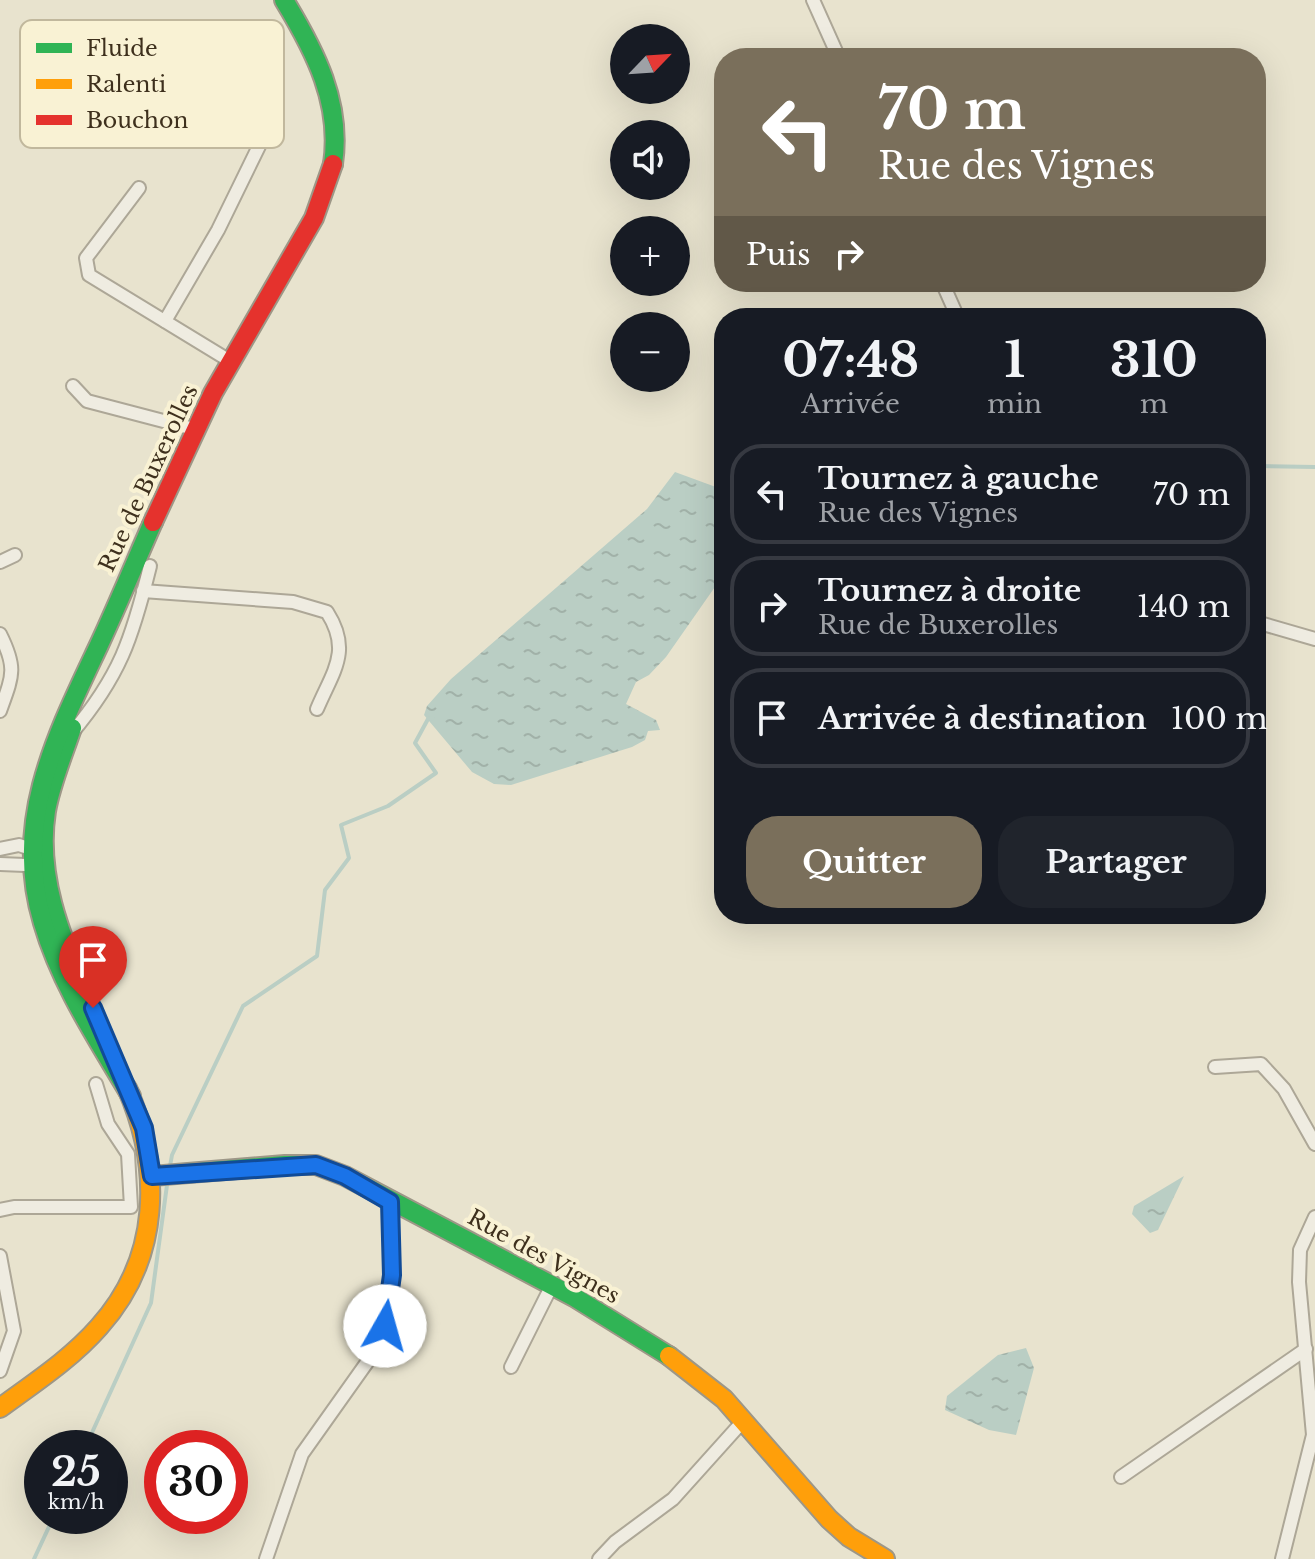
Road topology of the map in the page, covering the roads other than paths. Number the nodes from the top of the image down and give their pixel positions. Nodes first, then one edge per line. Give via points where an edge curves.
1 (284, 0) edge
2 (813, 0) edge
3 (835, 48) edge
4 (258, 148) edge
5 (139, 188) dead end
6 (165, 321) junction
7 (230, 361) junction
8 (73, 386) dead end
9 (194, 429) junction
10 (15, 555) dead end
11 (0, 562) edge
12 (150, 566) dead end
13 (143, 591) junction
14 (113, 617) junction
15 (1266, 625) edge
16 (135, 628) junction
17 (0, 634) edge
18 (1315, 639) edge
19 (317, 709) dead end
20 (0, 711) edge
21 (70, 736) junction
22 (0, 849) edge
23 (35, 855) junction
24 (0, 864) edge
25 (1215, 1067) dead end
26 (96, 1084) dead end
27 (1315, 1144) edge
28 (152, 1176) junction
29 (390, 1202) junction
30 (0, 1210) edge
31 (1315, 1217) edge
32 (0, 1256) edge
33 (552, 1285) junction
34 (1309, 1353) edge
35 (511, 1367) dead end
36 (0, 1371) edge
37 (0, 1408) edge
38 (744, 1420) junction
39 (1121, 1477) dead end
40 (266, 1559) edge
41 (599, 1559) edge
42 (885, 1559) edge
43 (1282, 1559) edge

1 - 7 street, Rue de Buxerolles via 319,60 331,99 332,170 316,210
2 - 3 street
4 - 6 street
5 - 6 street via 86,258 89,275
6 - 7 street
7 - 9 street, Rue de Buxerolles
8 - 9 street via 87,401
9 - 14 street, Rue de Buxerolles
10 - 11 street
12 - 13 street
13 - 16 street
13 - 19 street via 293,602 327,612 338,629 342,651
14 - 16 street
14 - 21 street, Rue de Buxerolles
14 - 23 street, Rue de Buxerolles via 47,759 36,797
15 - 18 street
16 - 21 street via 101,698
17 - 20 street via 13,659
21 - 23 street, Rue de Buxerolles
22 - 23 street
23 - 24 street
23 - 28 street, Rue de Buxerolles via 34,894 60,968 131,1096 144,1128
25 - 27 street via 1261,1064 1284,1089
26 - 30 street via 108,1124 128,1154 131,1207
28 - 29 street, Rue des Vignes via 316,1165
28 - 37 street, Rue de Buxerolles via 144,1242 120,1299 77,1348
29 - 33 street, Rue des Vignes
29 - 40 street via 392,1275 385,1326 368,1361 302,1454
31 - 34 street via 1300,1250
32 - 36 street via 14,1331
33 - 35 street
33 - 38 street, Rue des Vignes via 701,1380
34 - 39 street
34 - 43 street via 1311,1454
38 - 41 street via 673,1499
38 - 42 street, Rue des Vignes via 826,1516

